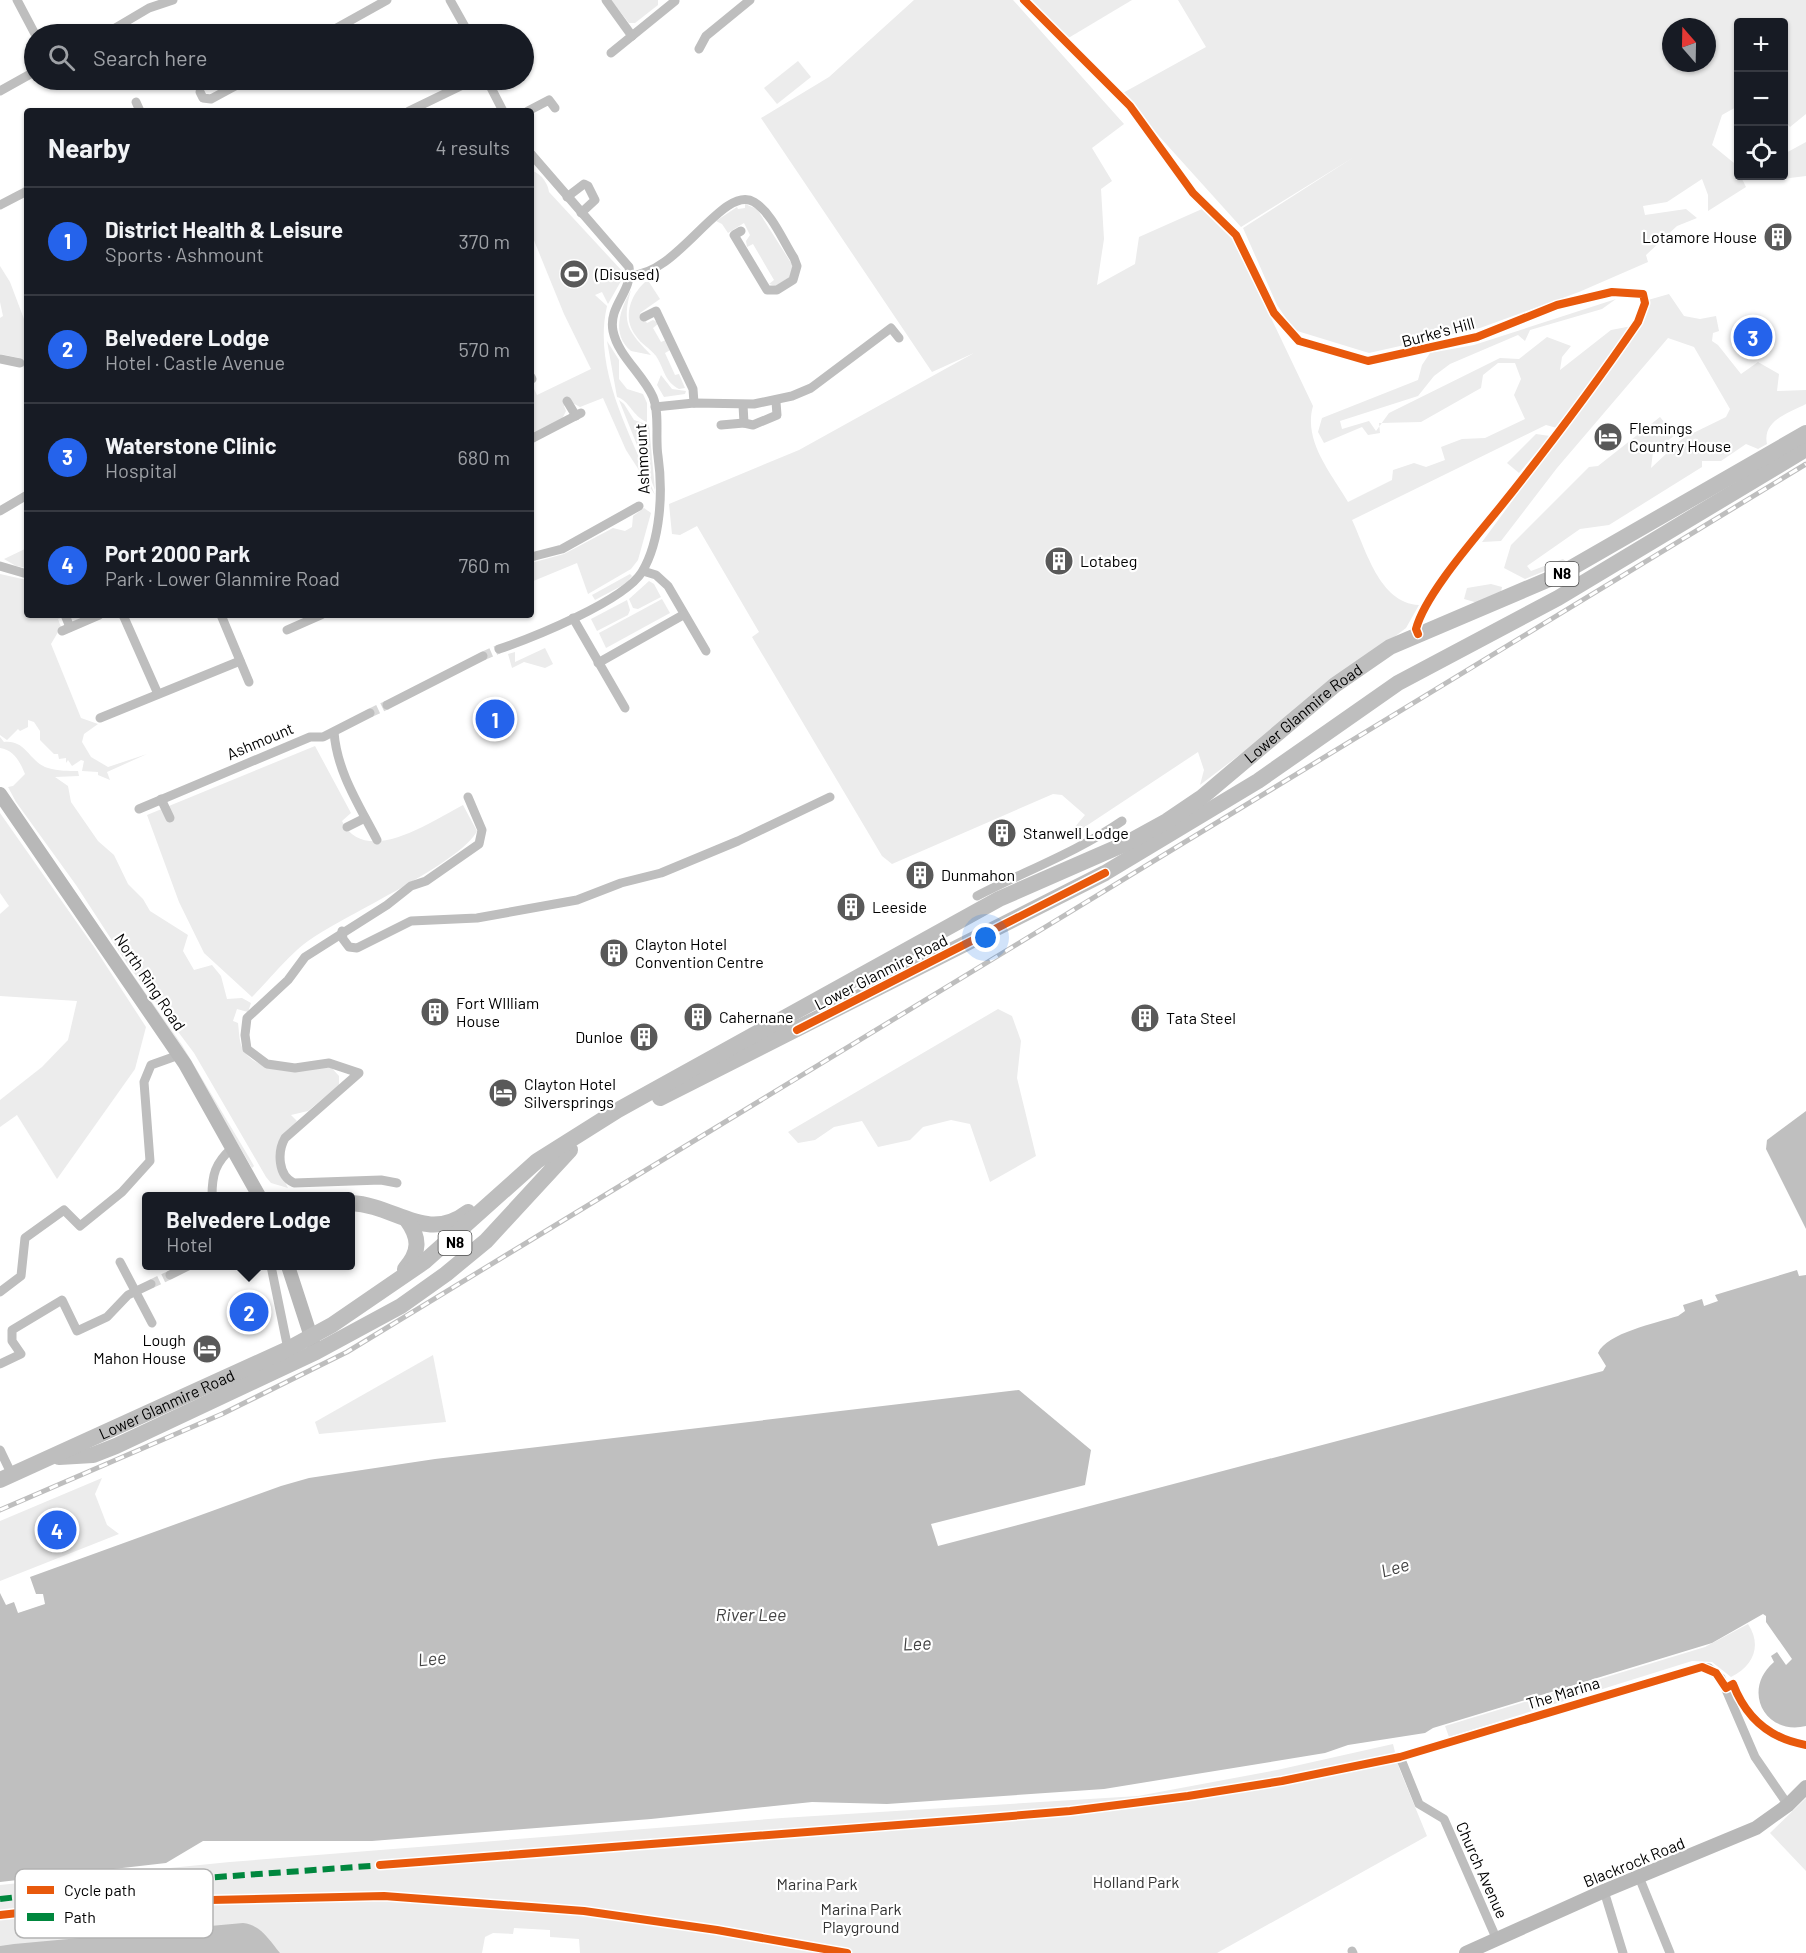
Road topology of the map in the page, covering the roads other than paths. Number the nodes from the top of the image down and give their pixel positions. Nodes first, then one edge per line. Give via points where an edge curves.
1 (17, 0) edge
2 (173, 0) edge
3 (387, 0) edge
4 (450, 0) edge
5 (606, 0) edge
6 (750, 0) edge
7 (1024, 0) edge
8 (670, 2) edge
9 (30, 24) edge
10 (123, 24) edge
11 (344, 24) edge
12 (464, 24) edge
13 (632, 36) junction
14 (699, 49) dead end
15 (611, 53) dead end
16 (24, 78) edge
17 (228, 90) edge
18 (452, 90) edge
19 (492, 90) edge
20 (0, 91) edge
21 (200, 92) dead end
22 (415, 108) edge
23 (501, 108) edge
24 (534, 108) edge
25 (555, 108) dead end
26 (534, 161) edge
27 (24, 193) edge
28 (567, 197) junction
29 (0, 205) edge
30 (581, 213) junction
31 (741, 231) dead end
32 (630, 275) junction
33 (644, 317) dead end
34 (899, 338) dead end
35 (0, 359) edge
36 (20, 363) dead end
37 (567, 401) dead end
38 (776, 402) junction
39 (694, 403) junction
40 (743, 405) junction
41 (655, 407) junction
42 (744, 423) junction
43 (721, 425) dead end
44 (1806, 433) edge
45 (534, 437) edge
46 (1806, 449) edge
47 (24, 497) edge
48 (639, 506) dead end
49 (0, 511) edge
50 (534, 556) edge
51 (0, 566) edge
52 (643, 571) junction
53 (24, 573) edge
54 (683, 615) junction
55 (65, 618) edge
56 (92, 618) edge
57 (124, 618) edge
58 (221, 618) edge
59 (314, 618) edge
60 (573, 618) junction
61 (288, 630) dead end
62 (1418, 634) junction
63 (499, 649) tunnel mouth
64 (706, 651) dead end
65 (483, 656) tunnel mouth
66 (240, 661) junction
67 (598, 663) junction
68 (249, 682) dead end
69 (158, 694) junction
70 (387, 705) tunnel mouth
71 (625, 708) dead end
72 (370, 713) tunnel mouth
73 (100, 718) dead end
74 (334, 732) junction
75 (0, 794) edge
76 (830, 796) dead end
77 (468, 797) dead end
78 (161, 799) junction
79 (139, 809) dead end
80 (170, 818) dead end
81 (365, 818) junction
82 (1122, 821) dead end
83 (347, 827) dead end
84 (377, 840) dead end
85 (1065, 861) junction
86 (977, 896) dead end
87 (342, 931) junction
88 (179, 1055) junction
89 (231, 1148) junction
90 (570, 1150) junction
91 (537, 1161) junction
92 (397, 1183) dead end
93 (212, 1192) edge
94 (256, 1192) edge
95 (355, 1204) edge
96 (407, 1220) junction
97 (120, 1262) dead end
98 (180, 1270) edge
99 (272, 1270) edge
100 (289, 1270) edge
101 (170, 1275) tunnel mouth
102 (151, 1284) tunnel mouth
103 (392, 1284) junction
104 (136, 1291) junction
105 (0, 1292) edge
106 (152, 1323) dead end
107 (332, 1325) junction
108 (288, 1348) junction
109 (316, 1352) junction
110 (0, 1364) edge
111 (0, 1450) edge
112 (55, 1456) junction
113 (6, 1478) edge
114 (1401, 1757) joint
115 (1806, 1787) edge
116 (1788, 1805) junction
117 (1640, 1877) junction
118 (1604, 1891) junction
119 (1497, 1940) junction
120 (1466, 1953) edge
121 (1623, 1953) edge
122 (1670, 1953) edge

1 - 9 street
2 - 10 street
3 - 11 street
4 - 12 street
5 - 13 street
6 - 14 street via 706,36
7 - 62 street, Burke's Hill via 1130,106 1193,194 1236,235 1274,314 1299,341 1368,361 1477,337 1557,305 1612,292 1643,294 1644,308 1636,325 1569,421 1424,608 1416,629
8 - 13 street
13 - 15 street
16 - 20 street
17 - 21 street via 211,99 203,98
18 - 22 street
19 - 23 street
24 - 25 street via 549,100
26 - 28 street
27 - 29 street
28 - 30 street
28 - 30 street via 584,184 588,186 595,200
30 - 32 street via 629,267
31 - 32 street via 734,235 767,290 777,290 793,280 797,266 794,258 767,216 755,202 746,199 732,202 658,268
32 - 41 street, Ashmount via 615,304 613,331
33 - 39 street via 656,311 693,388
34 - 38 street via 891,328 812,388
35 - 36 street
37 - 45 street via 578,414
38 - 40 street
38 - 42 street via 777,415 753,425
39 - 40 street
39 - 41 street
40 - 42 street
41 - 52 street, Ashmount via 660,491
42 - 43 street
44 - 62 highway, Lower Glanmire Road / N8 via 1559,575
46 - 90 highway, Lower Glanmire Road / N8 via 1558,598 1416,672 1338,722 1258,781 1105,873 662,1097
47 - 49 street
48 - 50 street via 622,522 561,549
51 - 53 street
52 - 54 street via 662,579
52 - 60 street via 627,588
54 - 64 street
54 - 67 street
55 - 56 street via 66,629
57 - 69 street
58 - 66 street via 221,626
59 - 61 street
60 - 63 street
60 - 67 street
62 - 85 highway, Lower Glanmire Road / N8 via 1390,647 1335,685 1201,798 1167,821 1127,843
65 - 70 street
66 - 68 street
66 - 69 street
67 - 71 street
69 - 73 street
72 - 74 street, Ashmount
74 - 78 street, Ashmount via 310,737
74 - 81 street via 339,765
75 - 88 main road, North Ring Road
76 - 87 street via 661,873 577,900 477,918 411,921 357,948 349,947
77 - 87 street via 482,830 478,844 426,881 411,886
78 - 79 street, Ashmount
78 - 80 street
81 - 83 street
81 - 84 street
82 - 85 street via 1097,838 1070,849
85 - 86 street
85 - 91 highway, Lower Glanmire Road / N8 via 628,1104
87 - 92 street via 304,957 288,980 247,1018 247,1049 267,1064 295,1068 328,1063 359,1073 285,1138 280,1163 287,1179 294,1183
88 - 89 main road, North Ring Road
88 - 105 street via 151,1065 144,1082 150,1161 122,1192 80,1226 64,1210 25,1238 21,1276
89 - 93 street via 218,1160
89 - 94 main road, North Ring Road
90 - 107 highway, Lower Glanmire Road / N8 via 521,1184 389,1295
90 - 109 highway via 503,1224 446,1274 393,1310
91 - 96 highway, N8 via 460,1218 443,1226
91 - 103 highway, Lower Glanmire Road / N8 via 424,1262
95 - 96 highway, N8 via 381,1208
96 - 103 highway via 415,1231 416,1254
97 - 104 street
98 - 101 street
99 - 108 street
100 - 109 main road
102 - 104 street
103 - 107 highway, Lower Glanmire Road / N8
104 - 106 street
104 - 110 street via 107,1317 77,1331 66,1299 12,1330 12,1341 21,1354
107 - 108 highway, Lower Glanmire Road / N8
108 - 112 highway, Lower Glanmire Road / N8
109 - 112 highway via 110,1449 74,1458
111 - 113 street
112 - 113 highway, Lower Glanmire Road / N8
114 - 116 street, The Marina via 1695,1668 1709,1668 1731,1699 1755,1756
114 - 119 street, Church Avenue via 1419,1804 1444,1819
115 - 116 main road, Blackrock Road
116 - 117 main road, Blackrock Road via 1756,1828
117 - 118 main road, Blackrock Road
117 - 122 street
118 - 119 main road, Blackrock Road
118 - 121 street
119 - 120 main road, Blackrock Road

